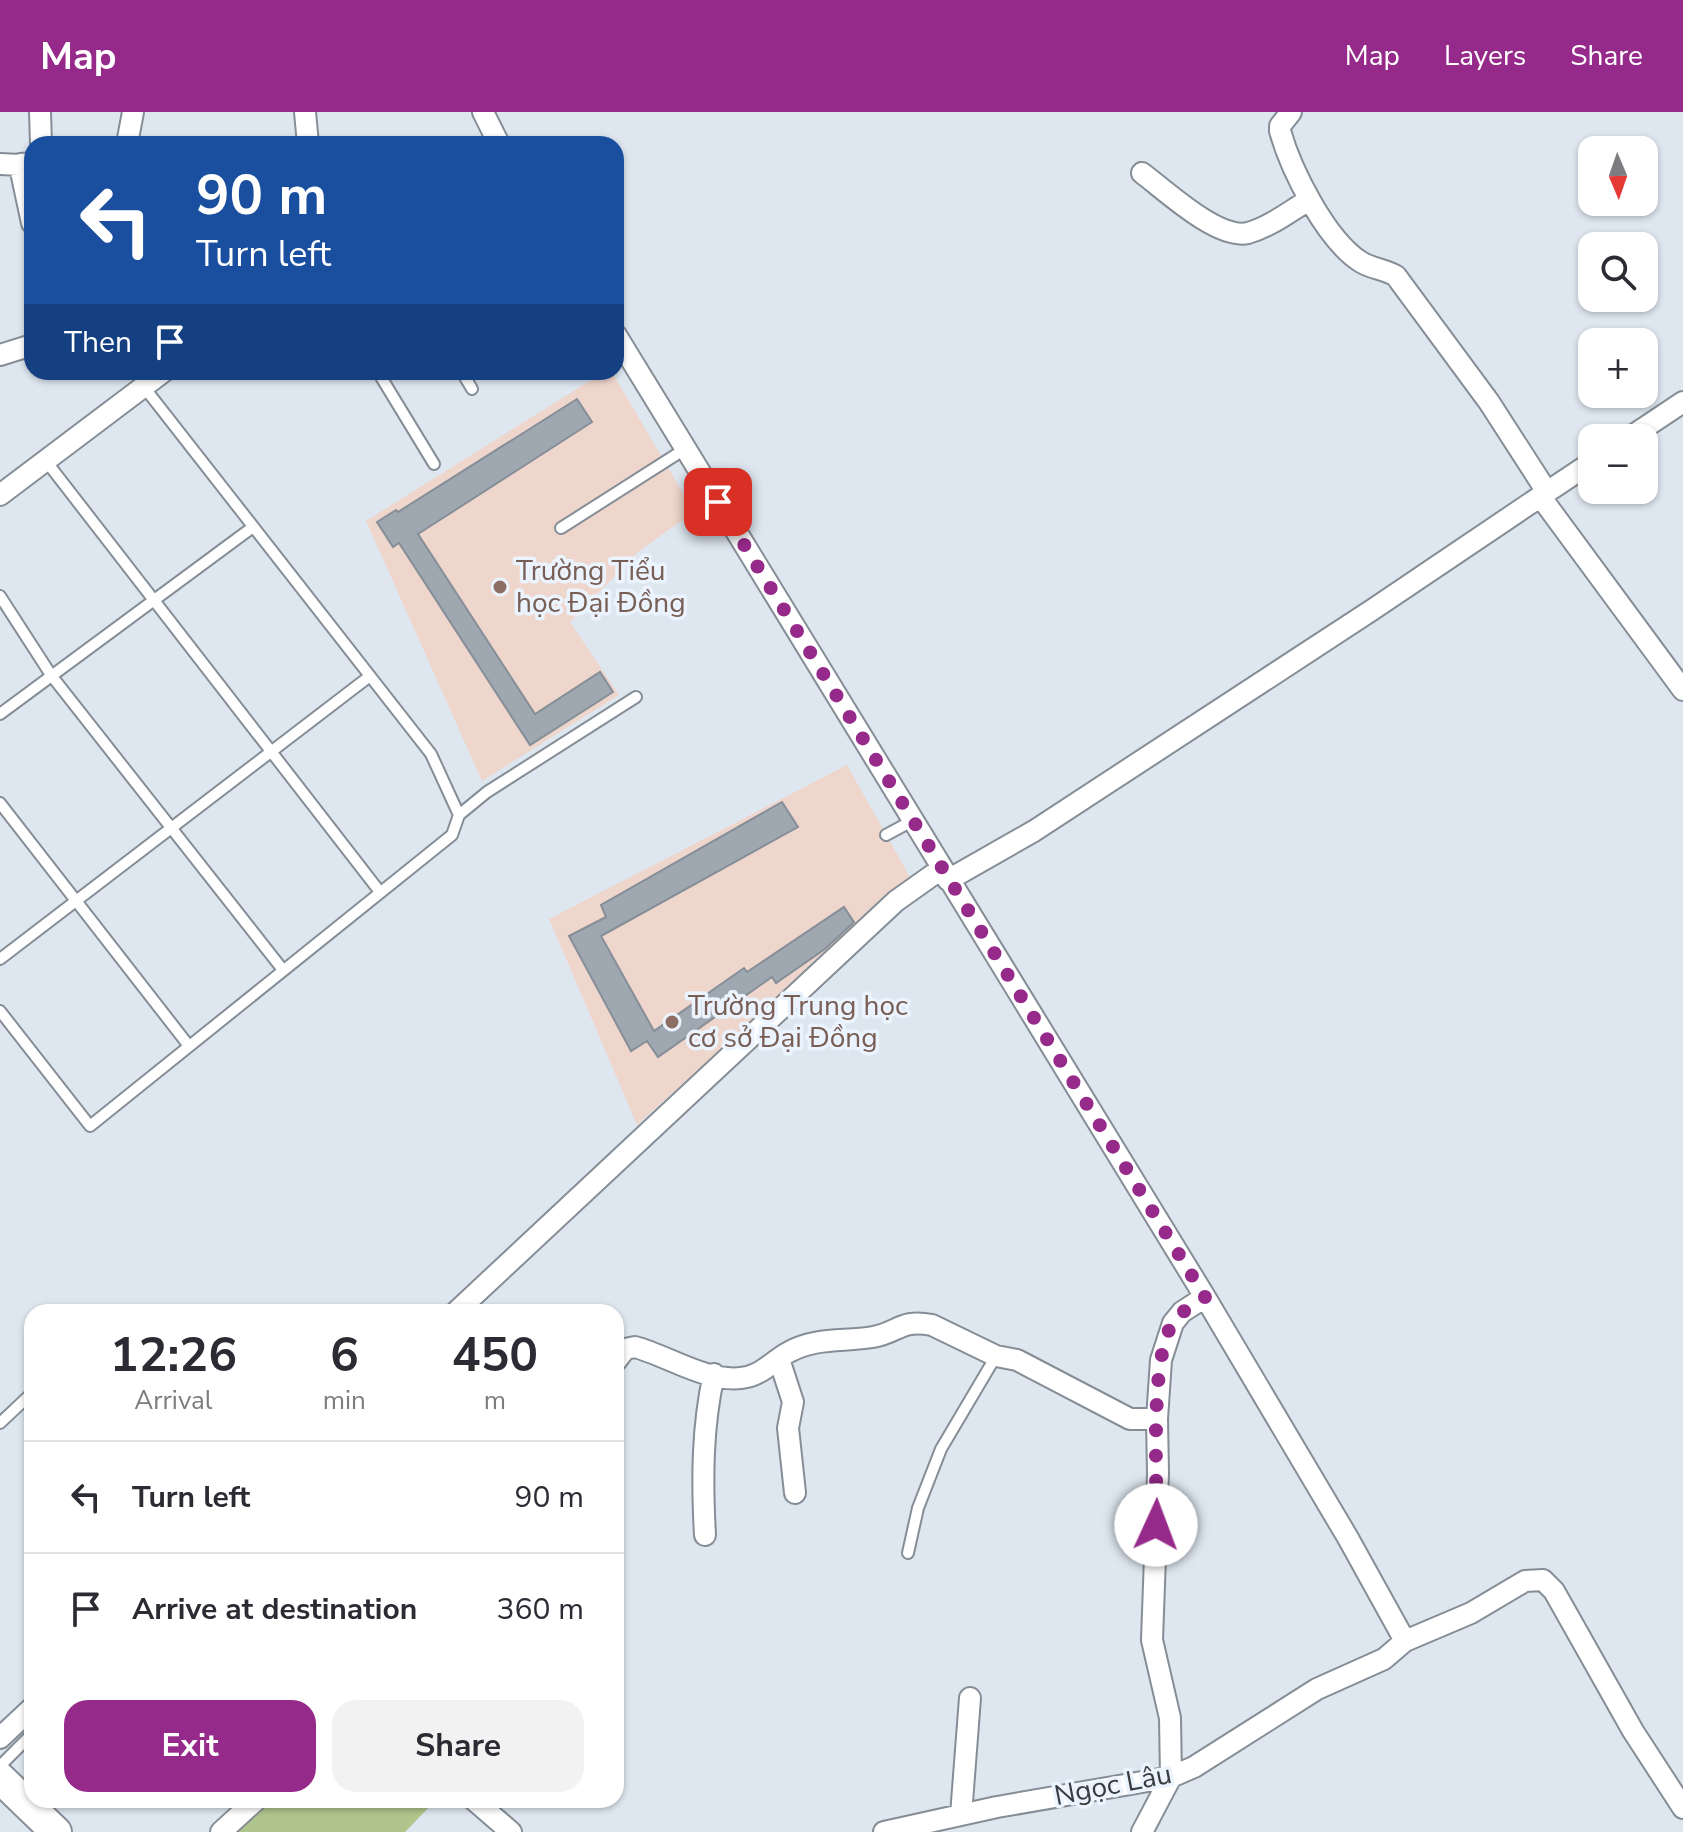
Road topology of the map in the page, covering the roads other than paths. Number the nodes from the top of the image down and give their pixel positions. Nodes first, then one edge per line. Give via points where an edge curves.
1 (40, 112) edge
2 (133, 112) edge
3 (305, 112) edge
4 (483, 112) edge
5 (1291, 112) edge
6 (41, 136) edge
7 (128, 136) edge
8 (307, 136) edge
9 (493, 136) edge
10 (17, 164) edge
11 (1142, 173) dead end
12 (24, 192) edge
13 (1309, 200) junction
14 (24, 348) edge
15 (624, 348) edge
16 (0, 355) edge
17 (153, 380) edge
18 (383, 380) edge
19 (467, 380) edge
20 (144, 387) junction
21 (472, 389) dead end
22 (1683, 402) edge
23 (1650, 424) edge
24 (685, 449) junction
25 (46, 461) junction
26 (434, 464) dead end
27 (1578, 471) edge
28 (1544, 494) junction
29 (0, 495) edge
30 (253, 527) junction
31 (561, 528) dead end
32 (0, 596) edge
33 (153, 599) junction
34 (51, 675) junction
35 (370, 676) junction
36 (1683, 690) edge
37 (636, 697) dead end
38 (0, 714) edge
39 (271, 753) junction
40 (0, 803) edge
41 (459, 815) junction
42 (912, 821) junction
43 (171, 826) junction
44 (886, 835) dead end
45 (944, 875) junction
46 (380, 892) junction
47 (74, 900) junction
48 (0, 959) edge
49 (283, 970) junction
50 (0, 1011) edge
51 (189, 1046) junction
52 (1205, 1297) junction
53 (465, 1304) edge
54 (624, 1350) edge
55 (996, 1356) junction
56 (779, 1359) junction
57 (714, 1374) junction
58 (24, 1400) edge
59 (1157, 1419) junction
60 (0, 1423) edge
61 (795, 1493) dead end
62 (705, 1535) dead end
63 (908, 1553) dead end
64 (1405, 1641) junction
65 (970, 1698) dead end
66 (24, 1716) edge
67 (0, 1738) edge
68 (24, 1742) edge
69 (0, 1766) edge
70 (1171, 1777) junction
71 (0, 1778) edge
72 (24, 1801) edge
73 (31, 1808) edge
74 (247, 1808) edge
75 (483, 1808) edge
76 (1683, 1808) edge
77 (961, 1815) junction
78 (56, 1832) edge
79 (221, 1832) edge
80 (511, 1832) edge
81 (884, 1832) edge
82 (1142, 1832) edge

1 - 6 street
2 - 7 street
3 - 8 street
4 - 9 street
5 - 13 street via 1280,131
10 - 12 street
11 - 13 street via 1233,234 1262,227
13 - 28 street via 1357,259 1396,276 1489,402
14 - 16 street
15 - 24 street
17 - 20 street
18 - 26 lane
19 - 21 lane
20 - 25 street
20 - 30 lane
22 - 23 street
24 - 31 lane
24 - 42 street
25 - 29 street
25 - 33 lane
27 - 28 street
28 - 36 street
28 - 45 street via 1034,831
30 - 33 lane
30 - 35 lane
32 - 34 lane
33 - 34 lane
33 - 39 lane
34 - 38 lane
34 - 43 lane
35 - 39 lane
35 - 41 lane via 431,754
37 - 41 lane
39 - 43 lane
39 - 46 lane
40 - 47 lane
41 - 46 lane via 452,835
42 - 44 lane
42 - 45 street
43 - 47 lane
43 - 49 lane
45 - 52 street
45 - 53 street via 896,901
46 - 49 lane
47 - 48 lane
47 - 51 lane
49 - 51 lane
50 - 51 lane via 90,1126
52 - 59 street via 1177,1317 1167,1335
52 - 64 street
54 - 57 street via 635,1347
55 - 56 street via 932,1325 910,1323 881,1335 815,1341
55 - 59 street via 1017,1360 1130,1419
55 - 63 lane via 941,1449 918,1508
56 - 57 street via 753,1376
56 - 61 street via 793,1402 788,1430
57 - 62 street via 705,1429
58 - 60 lane
59 - 70 street via 1152,1640 1170,1718
64 - 70 street, Ngọc Lâu via 1384,1659 1317,1689
64 - 76 street, Ngọc Lâu via 1471,1613 1525,1581 1543,1580
65 - 77 street
66 - 67 street
68 - 69 lane
70 - 77 street, Ngọc Lâu
70 - 82 street
71 - 72 main road
73 - 78 main road
74 - 79 street
75 - 80 street
77 - 81 street, Ngọc Lâu

